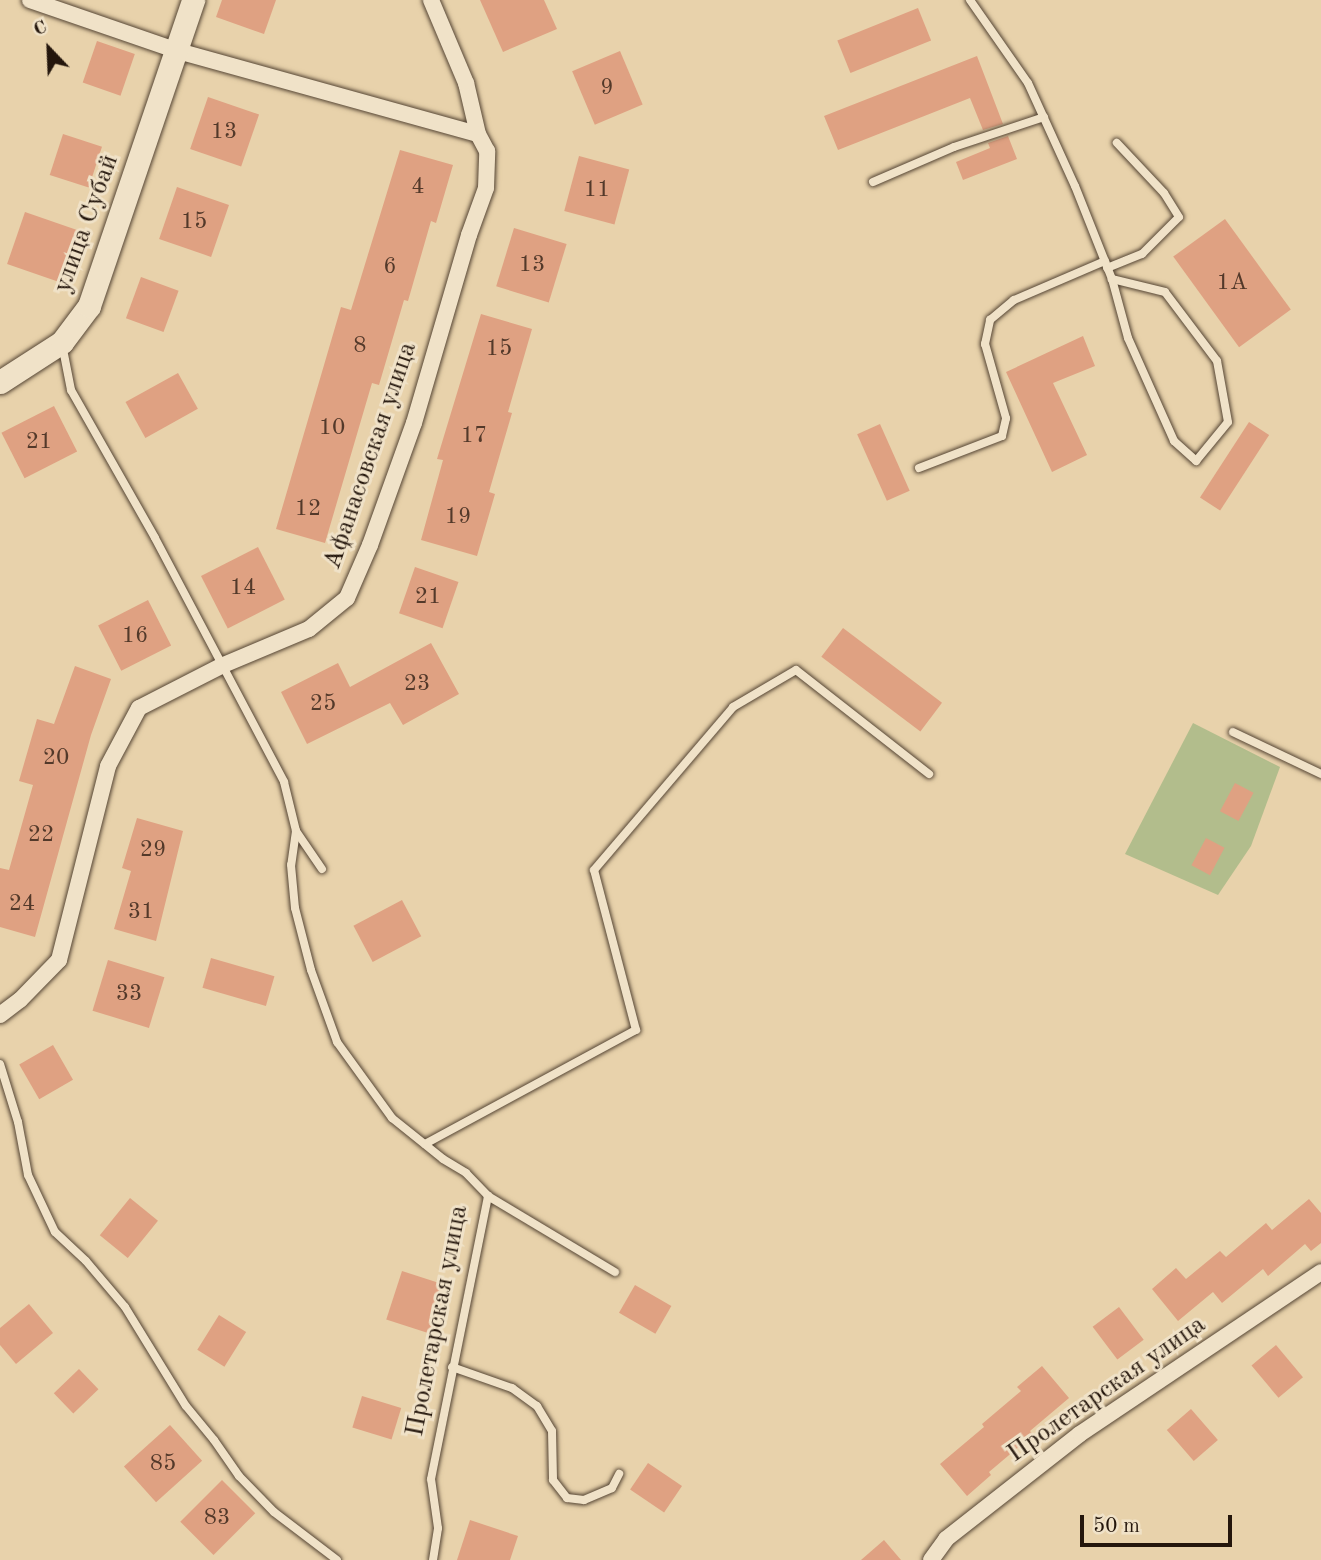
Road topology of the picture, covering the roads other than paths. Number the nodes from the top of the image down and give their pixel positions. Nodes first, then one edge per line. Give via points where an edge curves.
1 (30, 0) edge
2 (193, 0) edge
3 (431, 0) edge
4 (970, 0) edge
5 (178, 51) junction
6 (1044, 117) junction
7 (478, 134) junction
8 (1117, 143) dead end
9 (873, 182) dead end
10 (1106, 265) junction
11 (1112, 279) junction
12 (62, 342) junction
13 (0, 383) edge
14 (919, 468) dead end
15 (221, 666) junction
16 (1233, 732) dead end
17 (929, 774) dead end
18 (1321, 774) edge
19 (296, 831) junction
20 (322, 869) dead end
21 (0, 1015) edge
22 (0, 1064) edge
23 (425, 1144) junction
24 (488, 1196) junction
25 (615, 1272) dead end
26 (1321, 1272) edge
27 (452, 1367) junction
28 (618, 1474) dead end
29 (337, 1560) edge
30 (433, 1560) edge
31 (931, 1560) edge

1 - 5 street
2 - 5 street, улица Субай
3 - 7 street, Афанасовская улица via 466,83
4 - 6 lane via 1028,83
5 - 7 street
5 - 12 street, улица Субай via 89,306
6 - 9 lane via 954,147
6 - 10 lane
7 - 15 street, Афанасовская улица via 487,151 486,188 414,423 347,598 309,629
8 - 10 lane via 1164,193 1179,217 1142,254
10 - 11 lane
10 - 14 lane via 1014,300 990,320 985,344 1006,418 1002,436
11 - 11 lane via 1128,338 1174,441 1196,461 1228,422 1217,361 1164,292
12 - 13 street, улица Субай
12 - 15 lane via 71,390
15 - 19 lane via 284,782
15 - 21 street, Афанасовская улица via 139,709 128,726 108,766 59,960
16 - 18 lane
17 - 23 lane via 796,670 733,707 594,870 636,1030
19 - 20 lane
19 - 23 lane via 291,865 295,908 337,1042 392,1118
22 - 29 lane via 28,1175 55,1232 125,1307 186,1406 239,1476 274,1512
23 - 24 lane via 466,1173
24 - 25 lane, Пролетарская улица
24 - 27 lane, Пролетарская улица
26 - 31 street, Пролетарская улица via 1080,1434 946,1539
27 - 28 lane via 512,1388 537,1406 552,1432 553,1480 567,1498 584,1500 612,1488
27 - 30 lane, Пролетарская улица via 431,1479 438,1528

